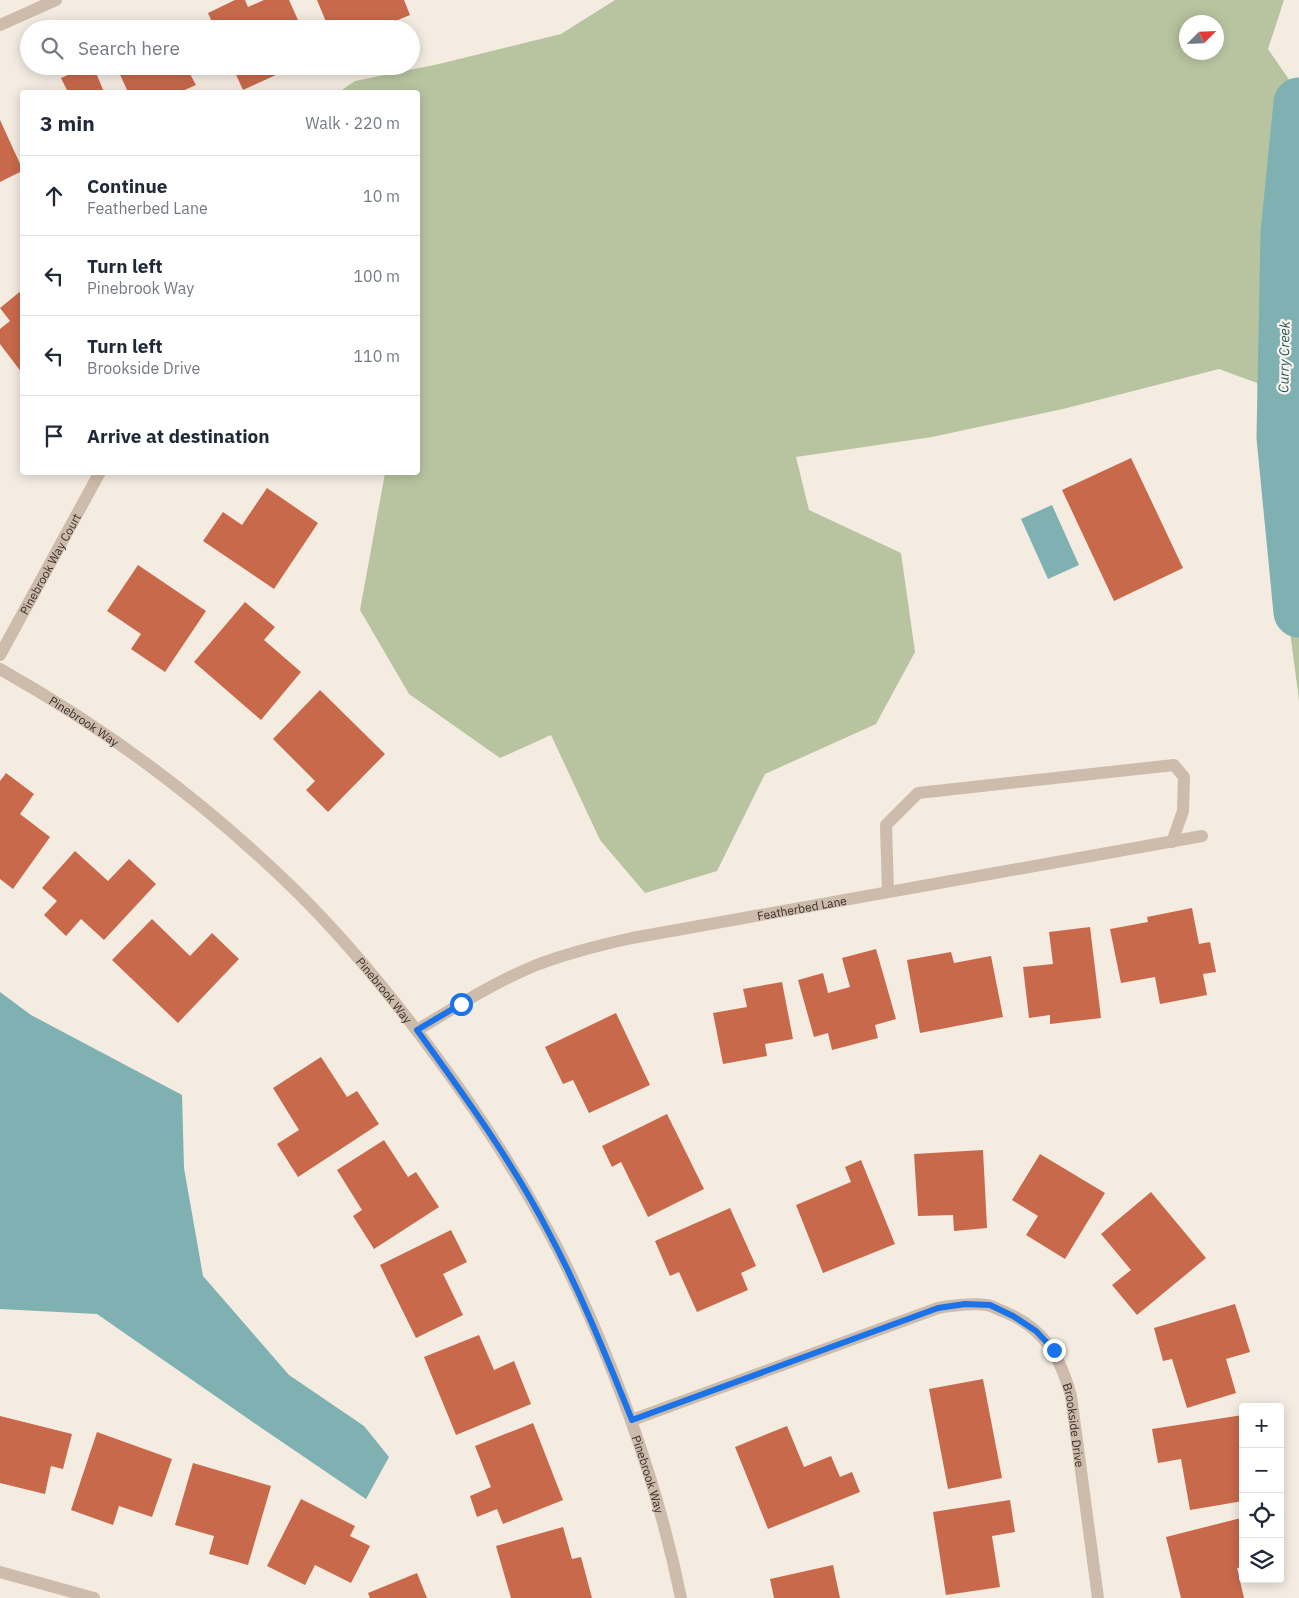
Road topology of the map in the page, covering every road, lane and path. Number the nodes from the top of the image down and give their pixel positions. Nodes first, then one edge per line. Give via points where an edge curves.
1 (56, 0) edge
2 (0, 25) edge
3 (98, 475) edge
4 (0, 655) edge
5 (0, 669) edge
6 (1202, 836) dead end
7 (1172, 842) junction
8 (888, 892) junction
9 (417, 1030) junction
10 (632, 1420) junction
11 (0, 1572) edge
12 (94, 1598) edge
13 (681, 1598) edge
14 (1098, 1598) edge

1 - 2 street
3 - 4 street, Pinebrook Way Court
5 - 9 street, Pinebrook Way via 86,721 198,804 295,890
6 - 7 street, Featherbed Lane
7 - 8 street, Featherbed Lane
7 - 8 street via 1183,811 1184,786 1184,777 1174,765 918,793 886,825
8 - 9 street, Featherbed Lane via 590,947 530,968
9 - 10 street, Pinebrook Way via 470,1102 549,1231 574,1281
10 - 13 street, Pinebrook Way via 660,1507
10 - 14 street, Brookside Drive via 938,1308 990,1305 1036,1331 1054,1350 1065,1374 1071,1396
11 - 12 street

